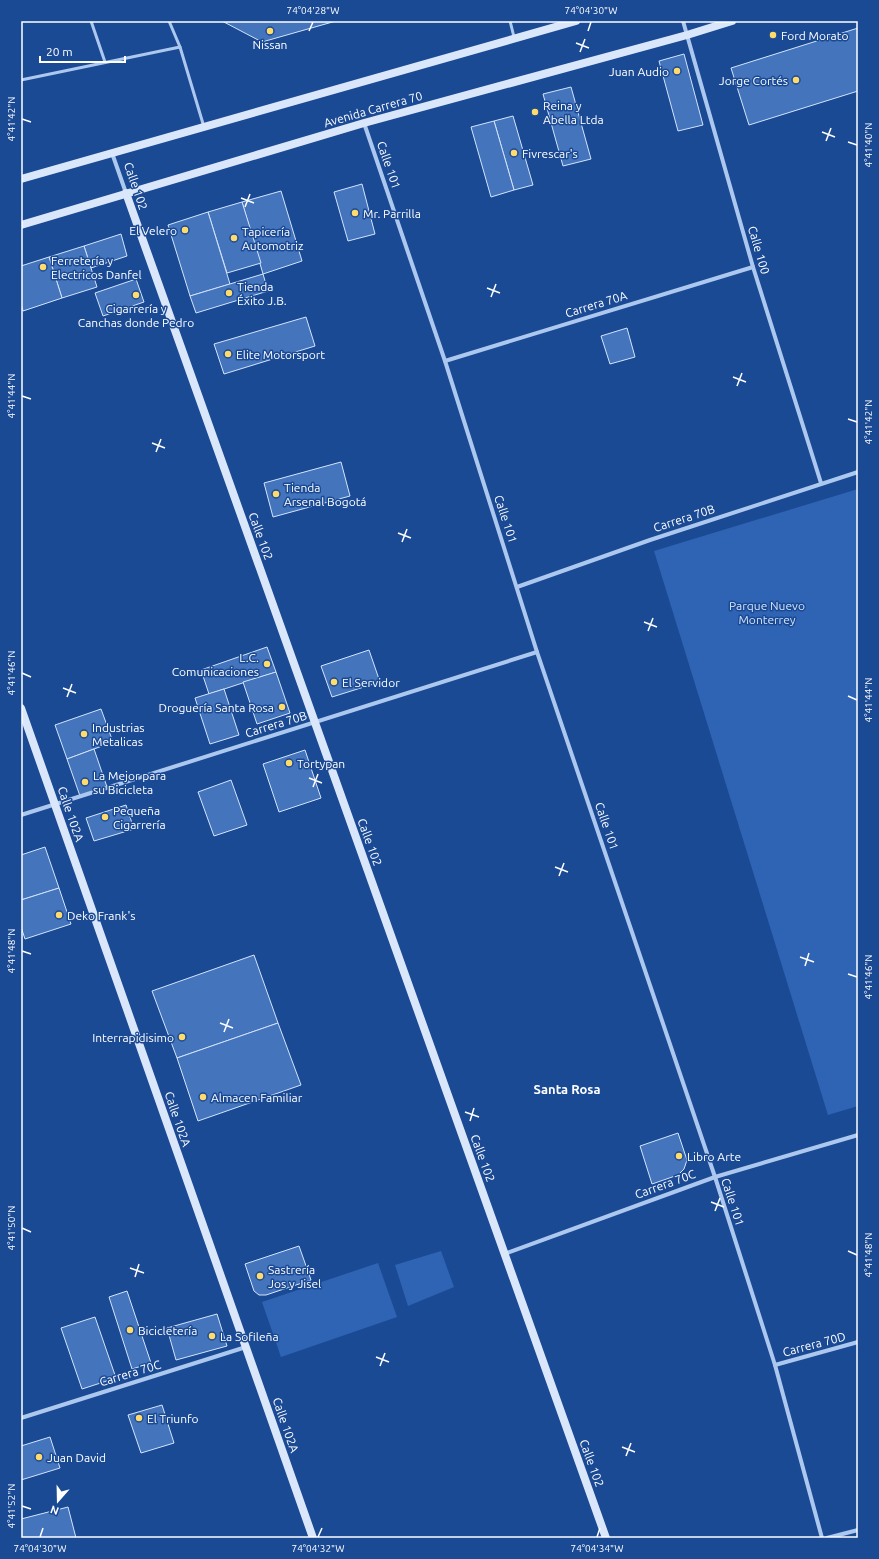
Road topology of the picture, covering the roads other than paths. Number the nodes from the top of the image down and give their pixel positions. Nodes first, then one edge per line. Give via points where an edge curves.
1 (92, 21) edge
2 (169, 21) edge
3 (510, 21) edge
4 (576, 21) edge
5 (683, 21) edge
6 (732, 21) edge
7 (687, 35) junction
8 (514, 39) junction
9 (180, 47) junction
10 (105, 62) junction
11 (21, 80) edge
12 (364, 123) junction
13 (204, 127) junction
14 (112, 153) junction
15 (21, 179) edge
16 (126, 193) junction
17 (21, 225) edge
18 (753, 267) junction
19 (445, 361) junction
20 (858, 472) edge
21 (821, 483) junction
22 (517, 587) junction
23 (537, 652) junction
24 (21, 708) edge
25 (315, 722) junction
26 (55, 804) junction
27 (21, 815) edge
28 (858, 1135) edge
29 (715, 1177) junction
30 (504, 1254) junction
31 (858, 1342) edge
32 (246, 1347) junction
33 (775, 1365) junction
34 (21, 1418) edge
35 (858, 1530) edge
36 (313, 1538) edge
37 (606, 1538) edge
38 (822, 1538) edge
39 (827, 1538) edge

1 - 10 lane
2 - 9 lane
3 - 8 lane
4 - 8 street
5 - 7 street, Calle 100
6 - 7 street, Avenida Carrera 70
7 - 12 street, Avenida Carrera 70
7 - 18 street, Calle 100
8 - 13 street
9 - 10 lane
9 - 13 lane
10 - 11 lane
12 - 16 street, Avenida Carrera 70
12 - 19 street, Calle 101
13 - 14 street
14 - 15 street
14 - 16 street, Calle 102
16 - 17 street, Avenida Carrera 70
16 - 25 street, Calle 102
18 - 19 street, Carrera 70A
18 - 21 street, Calle 100
19 - 22 street, Calle 101
20 - 21 street, Carrera 70B
21 - 22 street, Carrera 70B
22 - 23 street, Calle 101
23 - 25 street, Carrera 70B
23 - 29 street, Calle 101
24 - 26 street, Calle 102A
25 - 26 street, Carrera 70B
25 - 30 street, Calle 102
26 - 27 street, Carrera 70B
26 - 32 street, Calle 102A
28 - 29 street, Carrera 70C
29 - 30 street, Carrera 70C
29 - 33 street, Calle 101
30 - 37 street, Calle 102
31 - 33 street, Carrera 70D
32 - 34 street, Carrera 70C
32 - 36 street, Calle 102A
33 - 38 street, Calle 101
35 - 39 street

